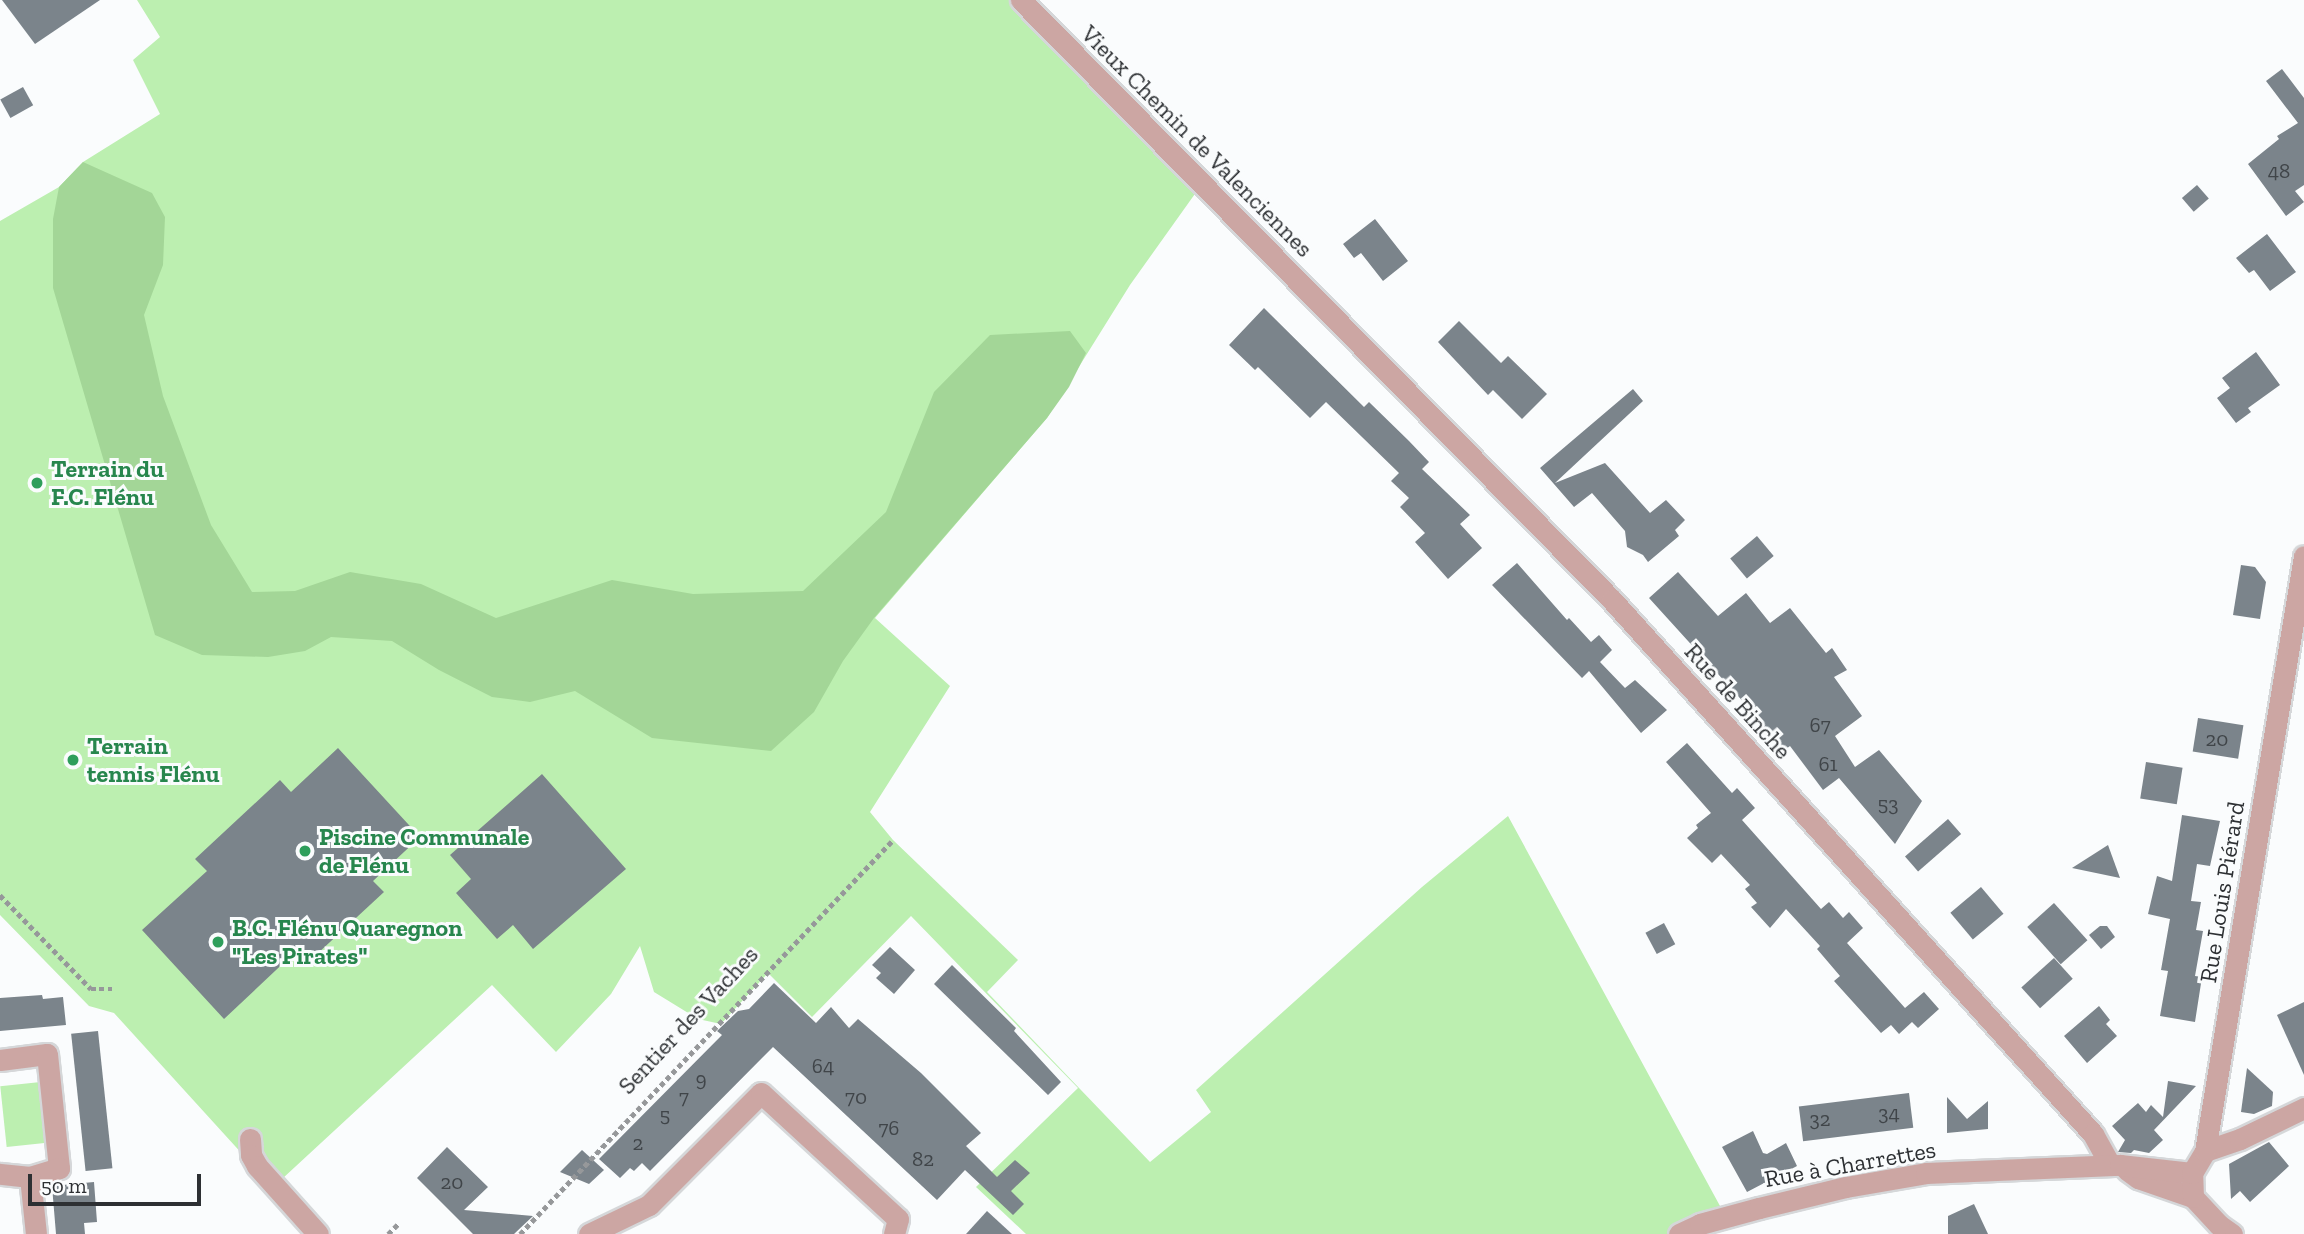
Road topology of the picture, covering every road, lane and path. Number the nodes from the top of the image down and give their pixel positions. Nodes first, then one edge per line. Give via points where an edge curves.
1 (1021, 0) edge
2 (1308, 288) joint
3 (2304, 556) edge
4 (893, 840) dead end
5 (0, 895) edge
6 (112, 989) dead end
7 (0, 1060) edge
8 (2304, 1108) edge
9 (250, 1139) dead end
10 (2205, 1151) junction
11 (2115, 1165) junction
12 (2192, 1173) junction
13 (0, 1174) edge
14 (30, 1177) junction
15 (2193, 1196) junction
16 (398, 1224) dead end
17 (2223, 1231) edge
18 (36, 1234) edge
19 (318, 1234) edge
20 (388, 1234) edge
21 (520, 1234) edge
22 (589, 1234) edge
23 (894, 1234) edge
24 (1679, 1234) edge

1 - 2 street, Vieux Chemin de Valenciennes
2 - 11 street, Rue de Binche via 1612,600 2093,1134
3 - 10 street, Rue Louis Piérard
4 - 21 path, Sentier des Vaches
5 - 6 path via 91,989
7 - 14 street via 47,1054 59,1168
8 - 10 street
9 - 19 street via 257,1166
10 - 12 street, Rue Louis Piérard
11 - 12 street, Rue à Charrettes
11 - 15 street via 2138,1178
11 - 24 street, Rue à Charrettes via 1926,1173 1846,1186 1700,1224
12 - 15 street
13 - 14 street
14 - 18 street
15 - 17 street
16 - 20 path
22 - 23 street via 649,1205 761,1093 898,1219

